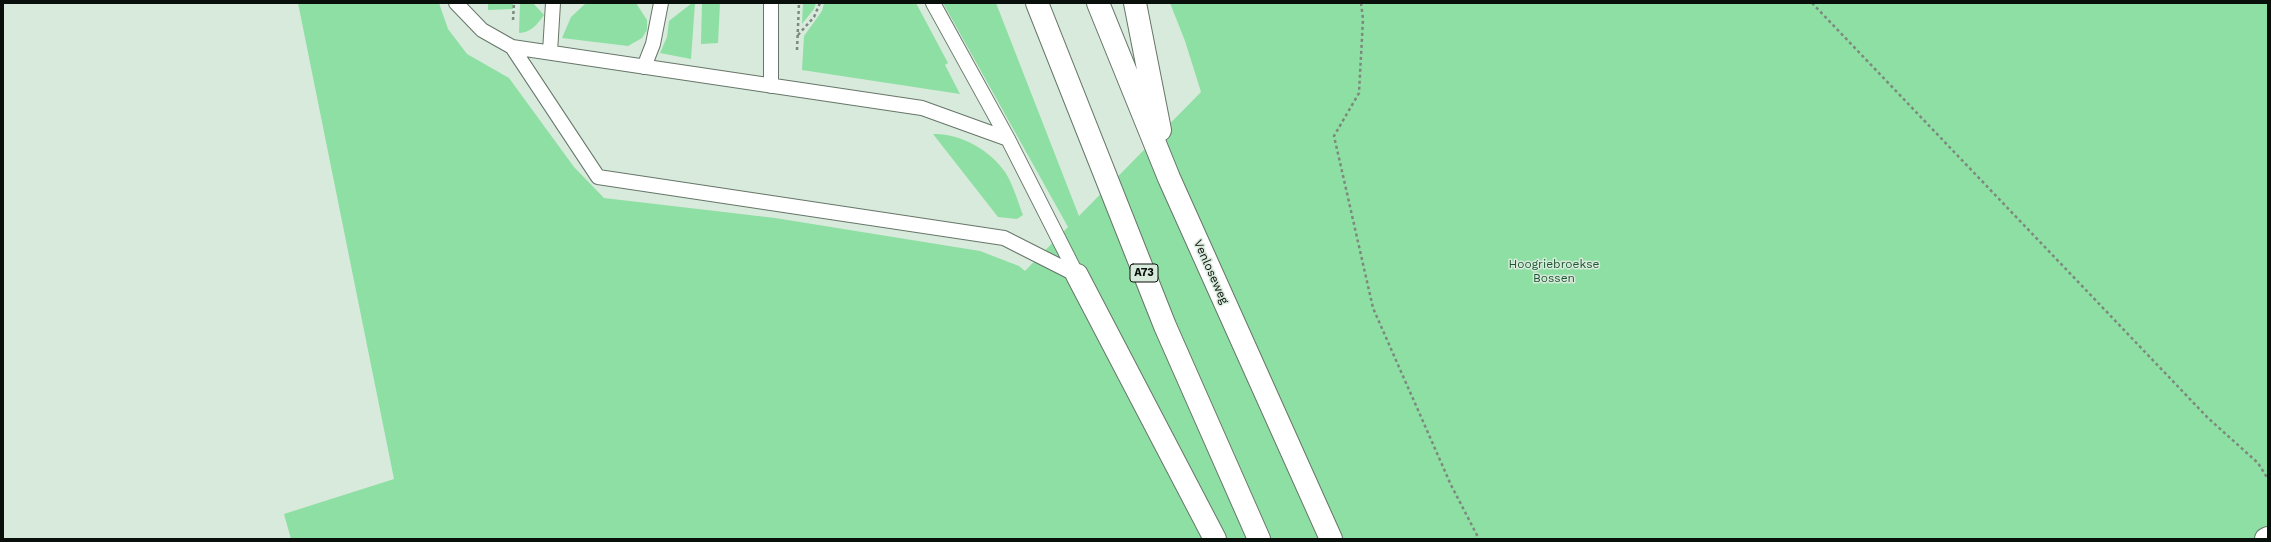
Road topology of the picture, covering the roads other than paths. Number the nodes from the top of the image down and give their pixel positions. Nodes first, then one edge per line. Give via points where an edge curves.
1 (456, 3) edge
2 (553, 3) edge
3 (661, 3) edge
4 (771, 3) edge
5 (933, 3) edge
6 (1037, 3) edge
7 (1098, 3) edge
8 (1135, 3) edge
9 (512, 47) junction
10 (550, 52) junction
11 (644, 66) junction
12 (771, 86) junction
13 (1008, 139) junction
14 (1170, 178) junction
15 (1077, 275) junction
16 (1215, 539) edge
17 (1259, 539) edge
18 (1331, 539) edge

1 - 9 lane via 482,30
2 - 10 lane
3 - 11 lane via 653,44
4 - 12 lane
5 - 13 lane
6 - 17 highway, A73 via 1166,326
7 - 14 highway, Venloseweg
8 - 14 highway
9 - 10 lane
9 - 15 lane via 598,177 1004,238
10 - 11 lane
11 - 12 lane
12 - 13 lane via 922,108
13 - 15 lane
14 - 18 highway, Venloseweg
15 - 16 highway

